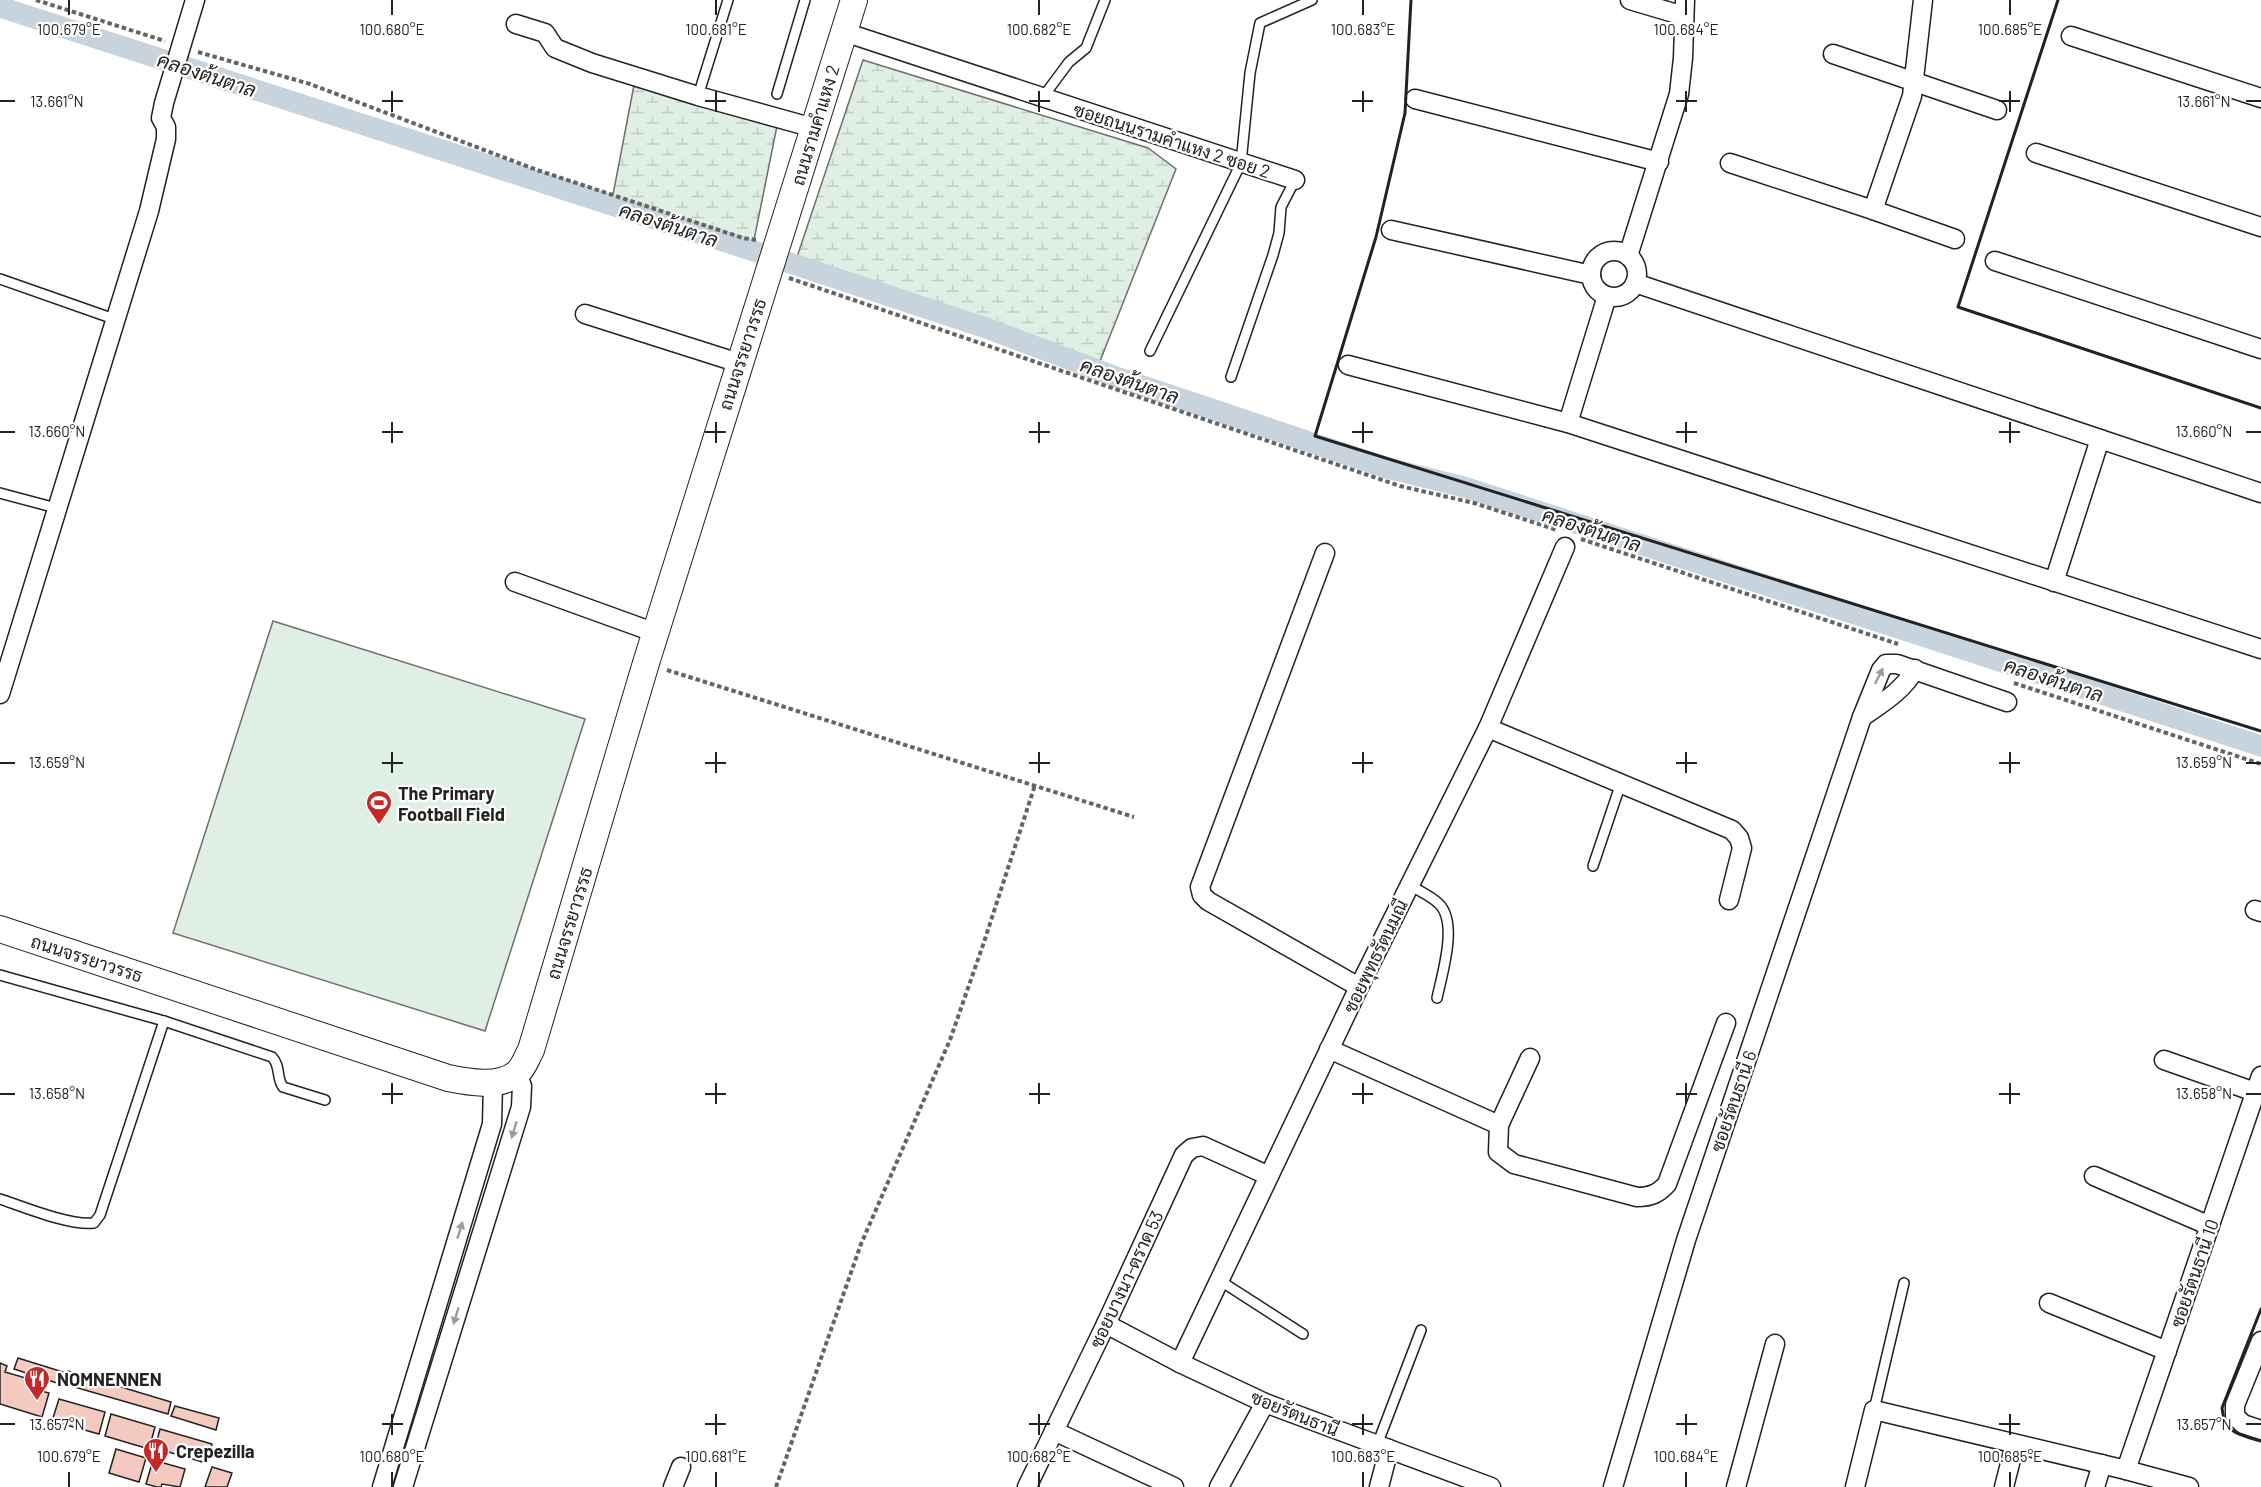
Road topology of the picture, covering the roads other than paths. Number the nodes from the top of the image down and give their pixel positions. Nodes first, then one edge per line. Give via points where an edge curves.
1 (195, 0) edge
2 (728, 0) edge
3 (805, 0) edge
4 (854, 0) edge
5 (1105, 0) edge
6 (1312, 0) edge
7 (1630, 0) edge
8 (1923, 0) edge
9 (1684, 8) edge
10 (516, 24) dead end
11 (844, 32) junction
12 (2072, 36) dead end
13 (1833, 54) dead end
14 (1914, 81) junction
15 (777, 94) dead end
16 (698, 96) junction
17 (1042, 97) junction
18 (1415, 99) dead end
19 (2261, 99) edge
20 (1997, 110) dead end
21 (814, 128) junction
22 (2036, 153) dead end
23 (1659, 162) junction
24 (1730, 162) dead end
25 (1241, 163) junction
26 (1295, 180) joint
27 (1873, 210) junction
28 (2261, 227) edge
29 (1391, 230) dead end
30 (1955, 239) dead end
31 (1628, 256) junction
32 (773, 258) joint
33 (1995, 261) dead end
34 (1591, 275) junction
35 (0, 279) edge
36 (1635, 283) junction
37 (1607, 296) junction
38 (585, 314) dead end
39 (114, 319) junction
40 (2261, 349) edge
41 (1150, 351) dead end
42 (739, 363) junction
43 (1348, 365) dead end
44 (1231, 376) dead end
45 (1568, 423) junction
46 (2100, 439) junction
47 (0, 493) edge
48 (2261, 493) edge
49 (56, 508) junction
50 (1568, 539) road end
51 (1325, 553) dead end
52 (515, 582) dead end
53 (2054, 582) junction
54 (656, 633) junction
55 (2261, 649) edge
56 (1915, 669) junction
57 (0, 694) edge
58 (2007, 702) dead end
59 (1862, 717) junction
60 (1488, 728) junction
61 (1621, 783) junction
62 (1593, 866) dead end
63 (1410, 885) junction
64 (1729, 900) dead end
65 (0, 929) edge
66 (0, 975) edge
67 (1359, 987) junction
68 (1437, 998) dead end
69 (164, 1020) junction
70 (1726, 1023) dead end
71 (1329, 1049) junction
72 (1530, 1058) dead end
73 (2164, 1060) dead end
74 (505, 1078) junction
75 (2258, 1084) edge
76 (325, 1100) dead end
77 (1499, 1125) junction
78 (1269, 1176) junction
79 (2094, 1176) dead end
80 (0, 1199) edge
81 (2210, 1226) junction
82 (1220, 1280) junction
83 (1904, 1284) dead end
84 (2049, 1303) dead end
85 (1106, 1324) junction
86 (1421, 1330) dead end
87 (1303, 1334) dead end
88 (2261, 1341) edge
89 (1776, 1344) dead end
90 (2167, 1351) junction
91 (1180, 1363) junction
92 (408, 1402) junction
93 (1265, 1402) junction
94 (428, 1407) junction
95 (1874, 1410) junction
96 (2261, 1430) edge
97 (1054, 1431) junction
98 (2016, 1444) junction
99 (1383, 1447) junction
100 (2102, 1464) junction
101 (681, 1467) dead end
102 (2126, 1470) junction
103 (382, 1487) edge
104 (403, 1487) edge
105 (673, 1487) edge
106 (1027, 1487) edge
107 (1174, 1487) edge
108 (1219, 1487) edge
109 (1379, 1487) edge
110 (1491, 1487) edge
111 (1613, 1487) edge
112 (1736, 1487) edge
113 (1856, 1487) edge
114 (2004, 1487) edge
115 (2095, 1487) edge
116 (2189, 1487) edge

1 - 39 street via 164,103 161,118 166,139 149,211
2 - 16 lane
3 - 15 lane
4 - 11 main road, ถนนรามคำแหง 2
5 - 17 lane via 1086,48 1069,62
6 - 25 lane via 1260,23 1250,73
7 - 9 street
8 - 14 street
9 - 23 street via 1679,94
10 - 16 street via 545,33 555,48 592,63
11 - 17 street, ซอยถนนรามคำแหง 2 ซอย 2
11 - 21 main road, ถนนรามคำแหง 2
12 - 19 street
13 - 14 street
14 - 20 street
14 - 27 street
16 - 21 street
17 - 25 street, ซอยถนนรามคำแหง 2 ซอย 2
18 - 23 street
21 - 32 main road, ถนนรามคำแหง 2
22 - 28 street
23 - 31 street
24 - 27 street
25 - 26 street, ซอยถนนรามคำแหง 2 ซอย 2
25 - 41 lane
26 - 44 lane via 1281,207 1274,255
27 - 30 street
29 - 34 street
31 - 34 street via 1614,251 1600,255
31 - 36 street via 1636,268
32 - 42 main road, ถนนจรรยาวรรธ
33 - 40 street
34 - 37 street via 1595,288
35 - 39 lane
36 - 37 street via 1621,296
36 - 46 street
37 - 45 street
38 - 42 street
39 - 49 street
42 - 54 main road, ถนนจรรยาวรรธ
43 - 45 street
45 - 53 street
46 - 48 street
46 - 53 street
47 - 49 lane
49 - 57 street
50 - 60 street, ซอยพุทธรัตนมณี
51 - 67 street via 1200,887 1208,902
52 - 54 street
53 - 55 street
54 - 74 main road, ถนนจรรยาวรรธ via 531,1050
56 - 58 street, ซอยรัตนธานี 6
56 - 59 street via 1905,684
59 -> 56 street, ซอยรัตนธานี 6 via 1886,664
59 - 111 street, ซอยรัตนธานี 6 via 1686,1240
60 - 61 street
60 - 63 street, ซอยพุทธรัตนมณี
61 - 62 lane
61 - 64 street via 1732,830 1742,848
63 - 67 street, ซอยพุทธรัตนมณี
63 - 68 lane via 1438,902 1446,913 1446,959
65 - 74 main road, ถนนจรรยาวรรธ via 448,1078 474,1083
66 - 69 lane
67 - 71 street, ซอยพุทธรัตนมณี
69 - 76 lane via 272,1057 283,1087
69 - 80 lane via 100,1215 93,1223 72,1222
70 - 77 street via 1673,1170 1659,1193 1637,1197 1514,1164 1498,1152
71 - 77 street
71 - 78 street, ซอยพุทธรัตนมณี
72 - 77 street
73 - 75 street
92 -> 74 street
74 -> 94 street via 522,1086 521,1107
75 - 81 street, ซอยรัตนธานี 10
78 - 82 street, ซอยพุทธรัตนมณี
78 - 85 street, ซอยบางนา-ตราด 53 via 1203,1146 1184,1155
79 - 81 street
81 - 90 street, ซอยรัตนธานี 10
82 - 87 lane
82 - 91 street, ซอยพุทธรัตนมณี
83 - 95 lane
84 - 90 street
85 - 91 street, ซอยรัตนธานี
85 - 97 street, ซอยบางนา-ตราด 53
86 - 99 lane
88 - 96 street via 2235,1405 2235,1416 2242,1424
89 - 112 street
90 - 102 street, ซอยรัตนธานี 10
91 - 93 street, ซอยรัตนธานี
92 - 94 lane
92 - 103 street
93 - 99 street, ซอยรัตนธานี
93 - 108 street
94 - 104 street
95 - 98 street
95 - 113 street
97 - 106 street, ซอยบางนา-ตราด 53
97 - 107 street
98 - 100 street
98 - 114 street
99 - 109 street
99 - 110 street, ซอยรัตนธานี
100 - 102 street
100 - 115 street
101 - 105 street
102 - 116 street

